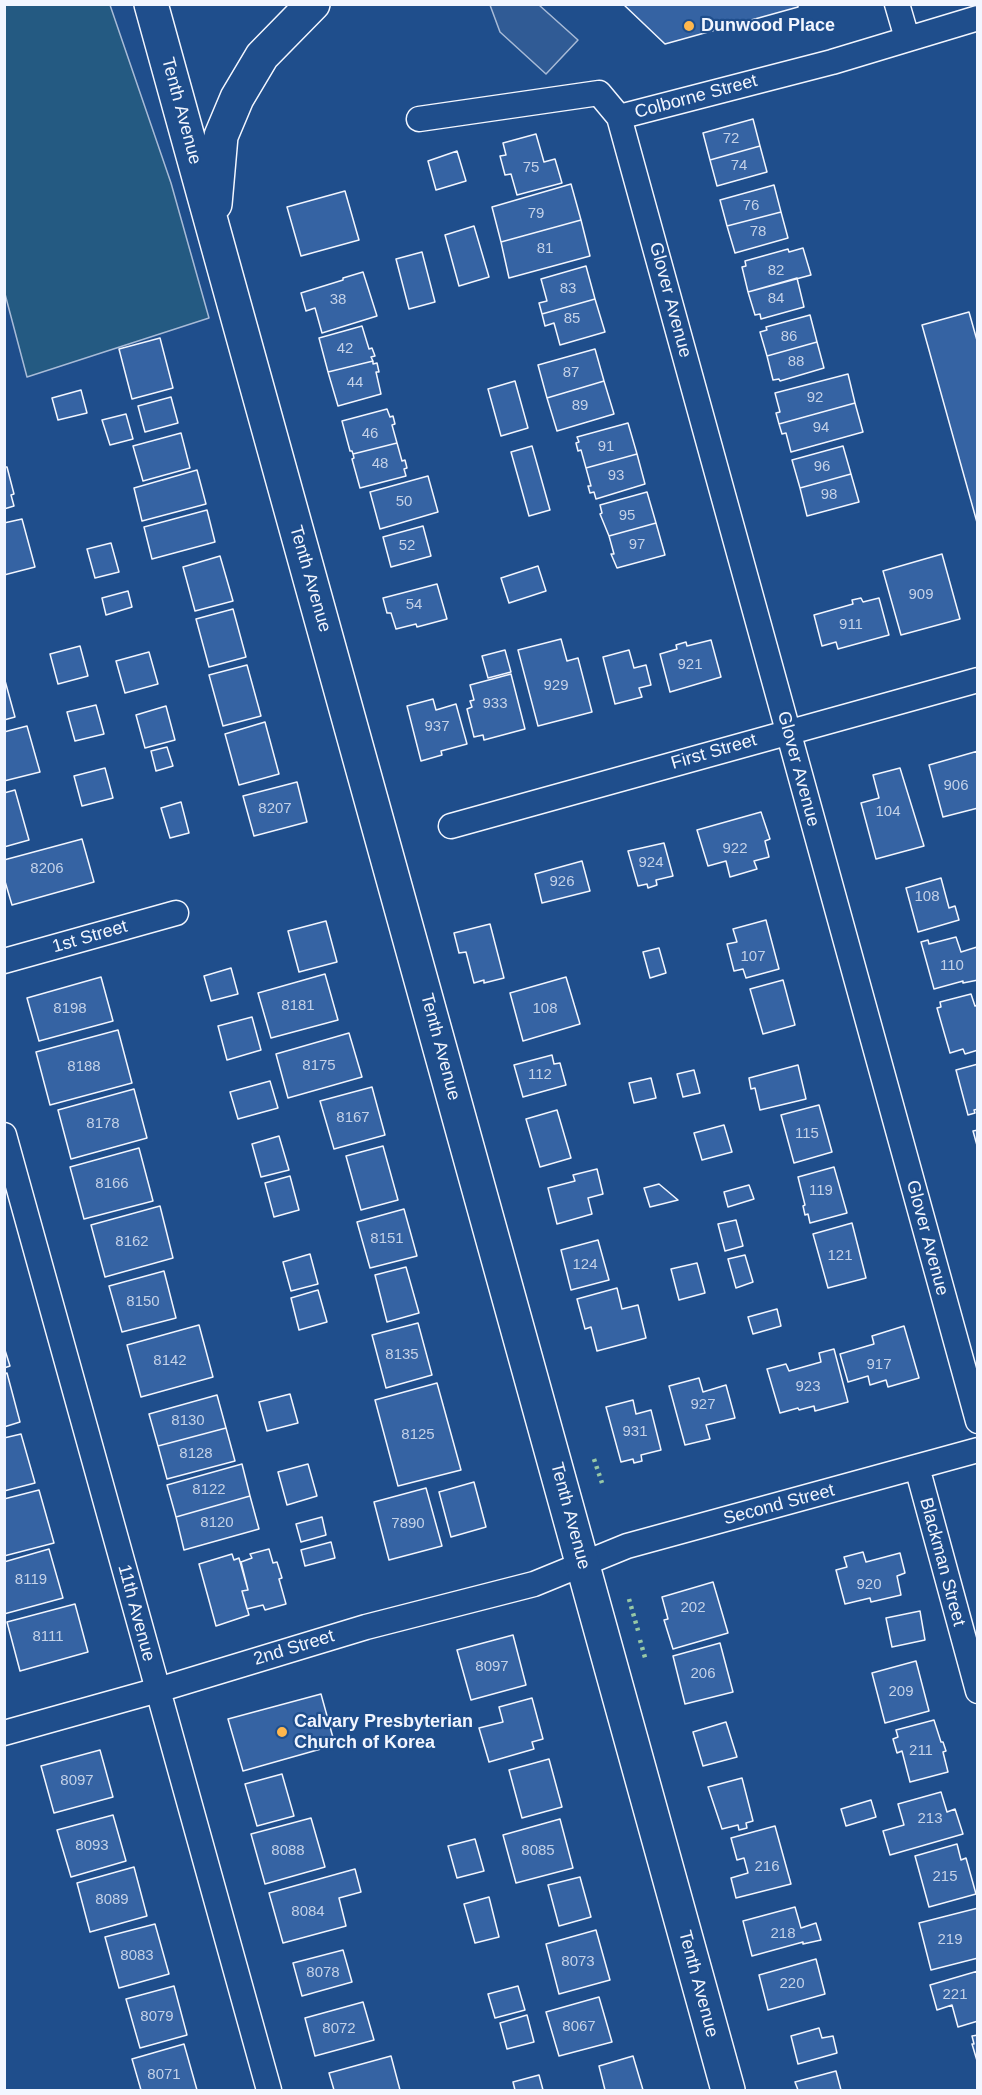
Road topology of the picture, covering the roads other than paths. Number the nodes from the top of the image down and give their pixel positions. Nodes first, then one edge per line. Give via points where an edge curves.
1 (151, 4) edge
2 (313, 4) edge
3 (897, 4) edge
4 (978, 18) edge
5 (906, 38) junction
6 (620, 117) junction
7 (419, 119) dead end
8 (213, 230) junction
9 (978, 680) edge
10 (788, 732) junction
11 (451, 826) dead end
12 (176, 913) dead end
13 (4, 961) edge
14 (4, 1135) edge
15 (978, 1421) edge
16 (978, 1450) edge
17 (917, 1467) junction
18 (583, 1564) junction
19 (158, 1690) junction
20 (978, 1691) edge
21 (4, 1733) edge
22 (269, 2091) edge
23 (728, 2091) edge

1 - 8 main road, Tenth Avenue
2 - 8 main road via 262,56 237,98 221,135
3 - 5 street
4 - 5 street, Colborne Street
5 - 6 street, Colborne Street via 832,62
6 - 7 street, Colborne Street via 599,93
6 - 10 street, Glover Avenue
8 - 18 main road, Tenth Avenue
9 - 10 street, First Street
10 - 11 street, First Street
10 - 15 street, Glover Avenue
12 - 13 street, 1st Street
14 - 19 street, 11th Avenue
16 - 17 street, Second Street
17 - 18 street, Second Street via 627,1546
17 - 20 street, Blackman Street
18 - 19 street, 2nd Street via 534,1584 366,1626
18 - 23 main road, Tenth Avenue
19 - 21 street, 2nd Street
19 - 22 street, 11th Avenue

